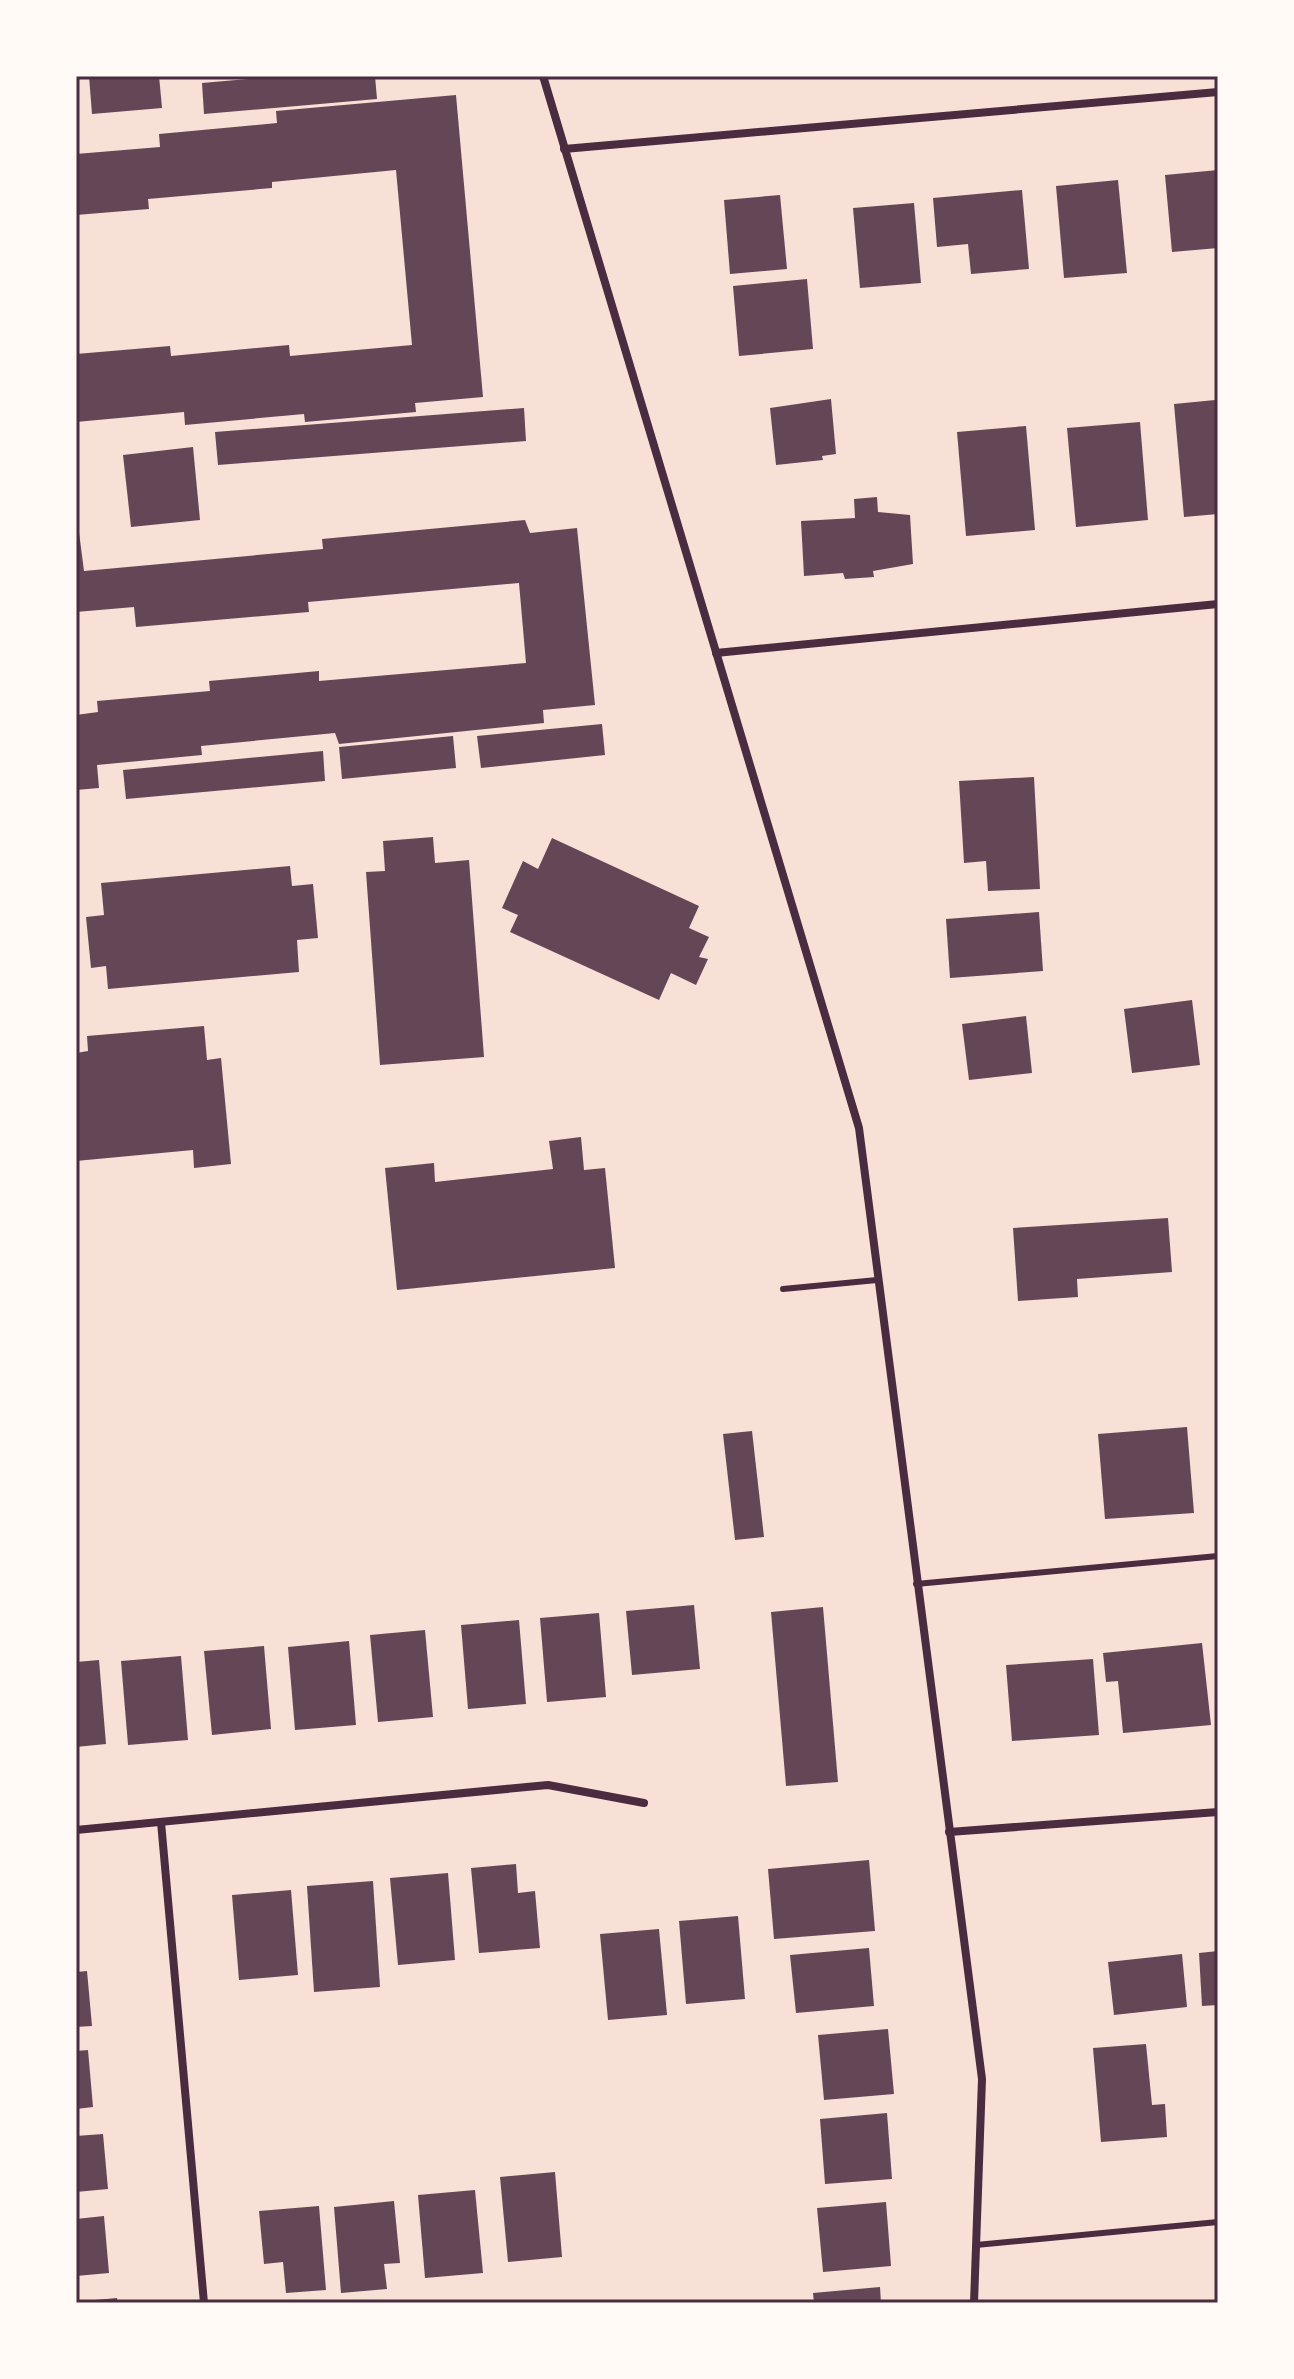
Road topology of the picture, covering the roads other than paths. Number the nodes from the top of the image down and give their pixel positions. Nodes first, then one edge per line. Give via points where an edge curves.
1 (543, 76) edge
2 (1218, 92) edge
3 (564, 149) junction
4 (1218, 604) edge
5 (716, 653) junction
6 (877, 1280) junction
7 (783, 1289) dead end
8 (1218, 1556) edge
9 (916, 1584) junction
10 (644, 1803) dead end
11 (1218, 1812) edge
12 (161, 1822) junction
13 (76, 1830) edge
14 (949, 1832) junction
15 (1218, 2222) edge
16 (976, 2245) junction
17 (204, 2303) edge
18 (974, 2303) edge

1 - 3 street
2 - 3 street
3 - 5 street
4 - 5 street
5 - 6 street via 859,1128
6 - 7 lane
6 - 9 street
8 - 9 lane
9 - 14 street
10 - 12 street via 548,1785
11 - 14 street
12 - 13 street
12 - 17 street
14 - 16 street via 982,2079
15 - 16 lane
16 - 18 street

